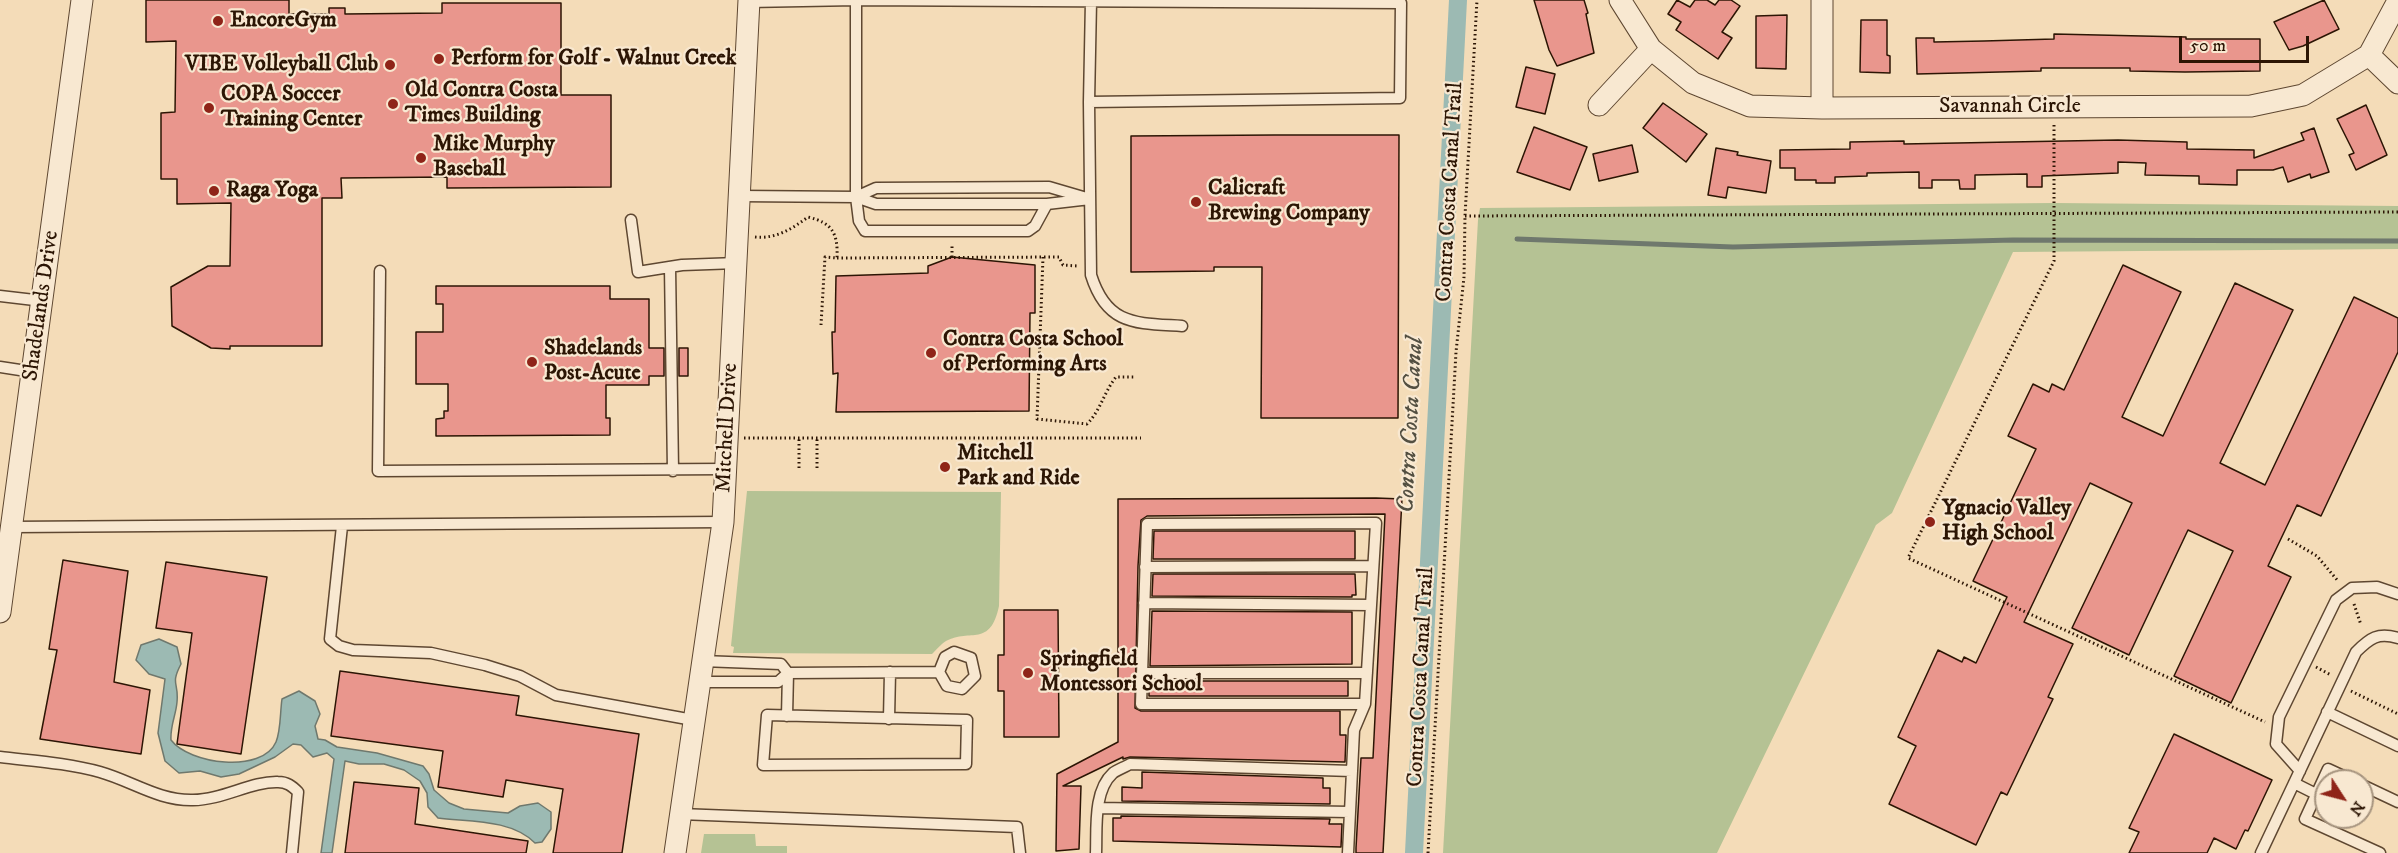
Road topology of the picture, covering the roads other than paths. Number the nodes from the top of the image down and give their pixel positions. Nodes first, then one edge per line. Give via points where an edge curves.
1 (82, 0) edge
2 (856, 0) edge
3 (1620, 0) edge
4 (1822, 0) edge
5 (749, 1) edge
6 (1091, 1) edge
7 (2398, 1) edge
8 (1652, 49) junction
9 (2369, 55) junction
10 (2398, 83) edge
11 (1089, 102) junction
12 (1599, 105) dead end
13 (1822, 108) junction
14 (740, 196) junction
15 (856, 197) junction
16 (1090, 199) junction
17 (1047, 204) junction
18 (631, 220) dead end
19 (737, 262) junction
20 (670, 267) junction
21 (380, 271) dead end
22 (0, 296) edge
23 (43, 301) junction
24 (1182, 326) dead end
25 (0, 367) edge
26 (33, 372) junction
27 (726, 469) junction
28 (673, 471) junction
29 (723, 522) junction
30 (342, 526) junction
31 (12, 527) junction
32 (1373, 566) junction
33 (1145, 567) junction
34 (2398, 594) edge
35 (1144, 603) junction
36 (1371, 605) junction
37 (0, 612) edge
38 (2398, 638) edge
39 (702, 661) junction
40 (891, 672) junction
41 (939, 672) dead end
42 (788, 673) junction
43 (1142, 673) junction
44 (1367, 673) junction
45 (699, 682) junction
46 (1365, 704) junction
47 (2327, 712) junction
48 (788, 716) junction
49 (889, 719) junction
50 (693, 720) junction
51 (2398, 746) edge
52 (0, 757) edge
53 (1352, 771) junction
54 (2300, 771) junction
55 (2294, 783) junction
56 (2374, 791) edge
57 (2314, 793) edge
58 (2314, 799) edge
59 (2398, 802) edge
60 (1098, 807) junction
61 (1350, 812) junction
62 (680, 814) junction
63 (2314, 823) edge
64 (2327, 829) edge
65 (292, 853) edge
66 (675, 853) edge
67 (1020, 853) edge
68 (1096, 853) edge
69 (1348, 853) edge
70 (2261, 853) edge
71 (2380, 853) edge

1 - 23 street, Shadelands Drive
2 - 5 lane
2 - 6 lane
2 - 15 lane
3 - 8 street, Savannah Circle
4 - 13 street
5 - 14 street, Mitchell Drive
6 - 11 lane
6 - 11 lane via 1401,3 1400,98
7 - 9 street, Savannah Circle
8 - 12 street
8 - 13 street, Savannah Circle via 1694,83 1750,106
9 - 10 street
9 - 13 street, Savannah Circle via 2303,96 2252,106
11 - 16 lane
14 - 15 lane
14 - 19 street, Mitchell Drive
15 - 16 lane via 876,188 1049,187
15 - 17 lane via 876,204
15 - 17 lane via 858,221 865,231 1028,231
16 - 17 lane
16 - 24 lane via 1091,268 1097,294 1107,308 1142,323
18 - 20 lane via 638,272
19 - 20 lane
19 - 27 street, Mitchell Drive
20 - 28 lane
21 - 28 lane via 378,471
22 - 23 lane
23 - 26 street, Shadelands Drive
25 - 26 lane
26 - 31 street, Shadelands Drive
27 - 28 lane
27 - 29 street, Mitchell Drive
29 - 30 lane
29 - 39 street, Mitchell Drive
30 - 31 lane
30 - 50 lane via 330,639 339,646 431,653 520,676 556,695
31 - 37 street, Shadelands Drive
32 - 33 lane
32 - 33 lane via 1376,523 1146,524
32 - 36 lane
33 - 35 lane
34 - 54 lane via 2377,587 2352,588 2336,600 2279,717 2276,744
35 - 36 lane
35 - 43 lane
36 - 44 lane
38 - 47 lane via 2383,634 2368,640 2356,652
39 - 42 lane via 781,664
39 - 45 street, Mitchell Drive
40 - 41 lane
40 - 42 lane
40 - 49 lane
42 - 45 lane via 778,682
42 - 48 lane
43 - 44 lane
43 - 46 lane via 1141,704
44 - 46 lane
45 - 50 street, Mitchell Drive
46 - 53 lane via 1354,730
47 - 51 lane
47 - 54 lane
48 - 49 lane
48 - 49 lane via 767,715 763,765 966,764 967,720
50 - 62 street, Mitchell Drive
52 - 65 lane via 75,765 181,801 219,798 277,782 290,784 298,792
53 - 60 lane via 1130,764 1112,774
53 - 61 lane
54 - 55 lane
55 - 57 lane
55 - 70 lane
56 - 59 lane
58 - 63 lane via 2305,819
60 - 61 lane
60 - 68 lane
61 - 69 lane
62 - 66 street, Mitchell Drive
62 - 67 lane via 1017,827
64 - 71 lane

